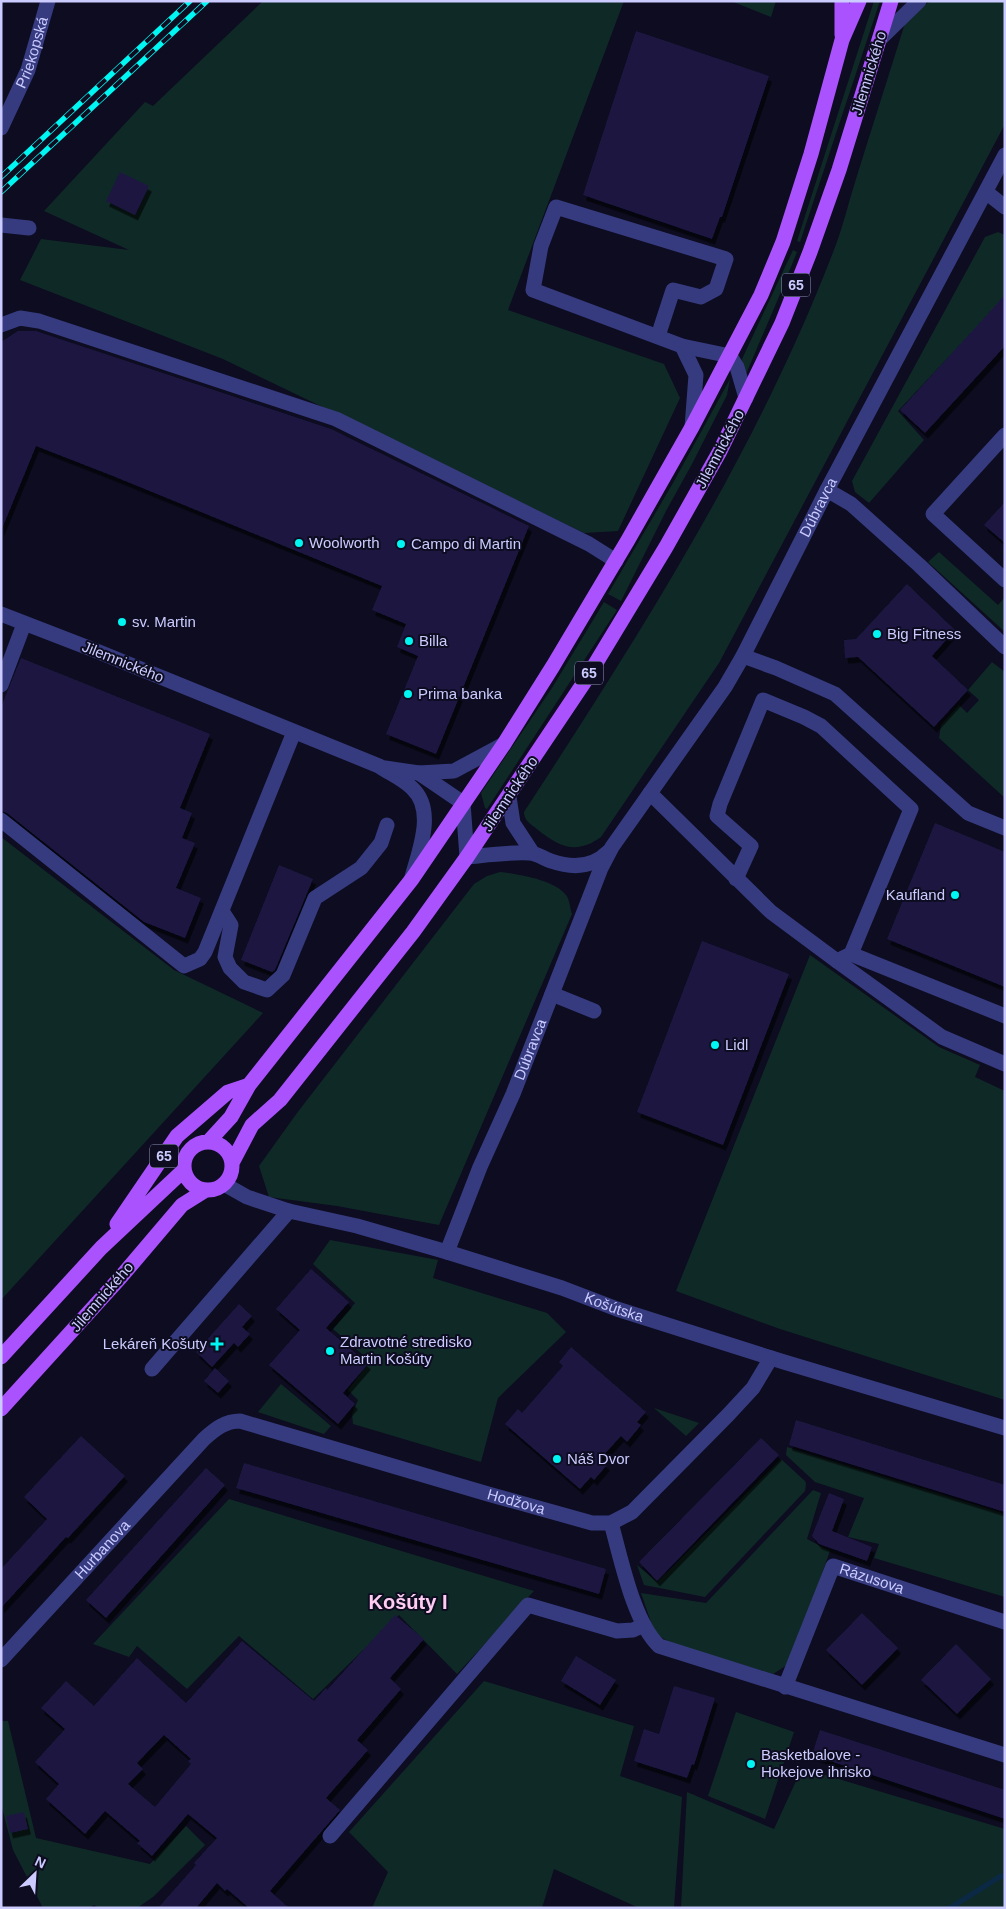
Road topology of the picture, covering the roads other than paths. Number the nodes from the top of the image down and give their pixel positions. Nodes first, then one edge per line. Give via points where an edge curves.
1 (48, 1) edge
2 (842, 1) edge
3 (859, 1) edge
4 (891, 1) edge
5 (919, 1) edge
6 (842, 40) junction
7 (879, 40) junction
8 (5, 112) edge
9 (1, 128) edge
10 (1005, 155) edge
11 (986, 192) junction
12 (1005, 207) edge
13 (1, 225) edge
14 (29, 228) dead end
15 (1, 325) edge
16 (658, 336) junction
17 (682, 346) junction
18 (730, 356) junction
19 (746, 398) junction
20 (692, 427) junction
21 (1005, 435) edge
22 (827, 490) junction
23 (616, 560) junction
24 (1005, 580) edge
25 (4, 615) edge
26 (24, 624) junction
27 (1005, 647) edge
28 (743, 656) junction
29 (1, 684) edge
30 (294, 732) junction
31 (504, 744) junction
32 (379, 766) junction
33 (419, 773) junction
34 (650, 793) junction
35 (509, 797) junction
36 (463, 803) junction
37 (1, 820) edge
38 (387, 825) dead end
39 (1005, 828) edge
40 (612, 847) junction
41 (532, 852) junction
42 (468, 856) junction
43 (412, 879) junction
44 (736, 879) junction
45 (222, 912) junction
46 (851, 954) junction
47 (837, 961) junction
48 (552, 994) junction
49 (594, 1012) dead end
50 (1005, 1016) edge
51 (1005, 1064) edge
52 (249, 1085) junction
53 (209, 1141) junction
54 (232, 1163) junction
55 (184, 1170) junction
56 (224, 1184) junction
57 (206, 1190) junction
58 (289, 1212) junction
59 (101, 1248) junction
60 (447, 1252) junction
61 (1, 1357) edge
62 (771, 1358) junction
63 (152, 1369) dead end
64 (1, 1409) edge
65 (1005, 1428) edge
66 (204, 1439) joint
67 (611, 1523) junction
68 (1005, 1622) edge
69 (644, 1625) junction
70 (1, 1660) edge
71 (785, 1687) junction
72 (1005, 1755) edge
73 (330, 1836) dead end

1 - 8 street, Priekopská via 28,70
2 - 6 main road
3 - 6 main road, Jilemnického / 65
4 - 7 main road, Jilemnického / 65
5 - 7 street
6 - 18 main road, Jilemnického / 65 via 783,242
7 - 19 main road, Jilemnického / 65 via 810,252
8 - 9 street, Priekopská
10 - 11 street, Dúbravca
11 - 12 street
11 - 22 street, Dúbravca
13 - 14 street
15 - 23 street via 20,318 39,321 336,419
16 - 16 street via 533,290 541,246 556,207 726,259 716,289 701,297 673,290
16 - 17 street
17 - 18 street
17 - 20 street via 696,375
18 - 19 street via 737,367
18 - 20 main road, Jilemnického / 65
19 - 35 main road, Jilemnického / 65 via 666,547 585,681
20 - 23 main road, Jilemnického / 65
21 - 24 street via 933,514
22 - 27 street via 851,504
22 - 28 street, Dúbravca
23 - 31 main road, Jilemnického / 65
25 - 26 street, Jilemnického
26 - 29 street
26 - 30 street, Jilemnického
28 - 34 street, Dúbravca
28 - 39 street via 836,694 968,813
30 - 32 street, Jilemnického
30 - 45 street
31 - 33 street, Jilemnického via 454,771
31 - 36 main road, Jilemnického / 65
32 - 33 street, Jilemnického
32 - 43 street, Jilemnického via 412,788 420,800 426,826
33 - 36 street, Jilemnického
34 - 40 street, Dúbravca
34 - 44 street
35 - 41 street via 513,823
35 - 42 main road, Jilemnického / 65
36 - 42 street, Jilemnického
36 - 43 main road, Jilemnického / 65
37 - 45 street via 184,966 200,959 205,952
38 - 45 street via 380,843 361,868 314,898 283,975 267,990 244,982 230,968 225,957 231,925
40 - 41 street, Dúbravca via 588,865 573,866 550,862
40 - 48 street, Dúbravca
41 - 42 street, Dúbravca
42 - 54 main road, Jilemnického / 65 via 414,932 280,1100 252,1125
43 - 52 main road, Jilemnického / 65
44 - 46 street via 751,846 717,816 763,700 821,726 911,809
44 - 47 street via 771,912
46 - 47 street
46 - 50 street
47 - 51 street via 942,1037
48 - 49 street
48 - 60 street, Dúbravca
52 - 53 main road, Jilemnického / 65 via 231,1117
52 - 59 main road, Jilemnického / 65 via 228,1092 177,1136
53 - 54 main road via 227,1150
53 - 55 main road, Jilemnického / 65 via 194,1145 187,1152
54 - 56 main road, Jilemnického / 65
55 - 57 main road, 65 via 190,1183
55 - 59 main road, Jilemnického / 65
56 - 57 main road, Jilemnického
56 - 58 street, Košútska via 247,1197
57 - 64 main road, Jilemnického via 182,1205
58 - 60 street, Košútska via 357,1226
58 - 63 street
59 - 61 main road, Jilemnického / 65
60 - 62 street, Košútska
62 - 65 street, Košútska
62 - 67 street via 753,1388 728,1415 632,1512
66 - 67 street, Hodžova via 223,1425 240,1421 592,1523
66 - 70 street, Hurbanova
67 - 69 street
68 - 71 street, Rázusova via 833,1566
69 - 71 street via 660,1646
69 - 73 street via 617,1632 528,1606
71 - 72 street

